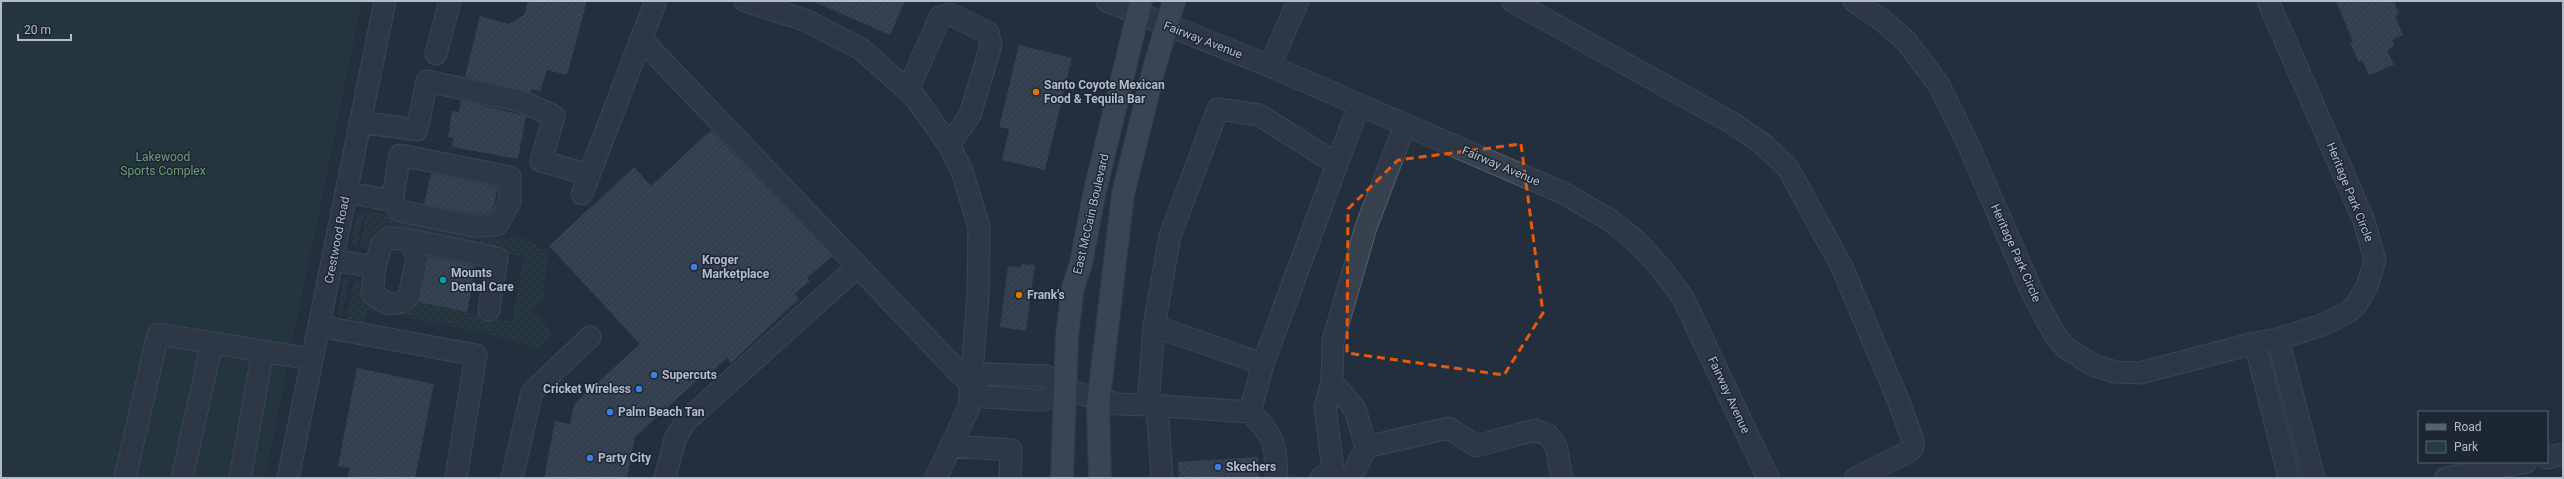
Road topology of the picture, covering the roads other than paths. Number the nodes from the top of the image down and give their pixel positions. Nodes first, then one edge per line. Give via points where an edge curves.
1 (385, 1) edge
2 (450, 1) edge
3 (656, 1) edge
4 (745, 1) edge
5 (1107, 1) edge
6 (1174, 1) edge
7 (1298, 1) edge
8 (1512, 1) edge
9 (1854, 1) edge
10 (2268, 1) edge
11 (1139, 8) edge
12 (1167, 26) junction
13 (641, 39) junction
14 (436, 54) dead end
15 (1270, 66) junction
16 (908, 90) junction
17 (1359, 105) junction
18 (360, 122) junction
19 (1404, 125) junction
20 (948, 145) junction
21 (1338, 164) junction
22 (346, 192) junction
23 (392, 201) junction
24 (411, 240) junction
25 (332, 260) junction
26 (375, 267) junction
27 (857, 267) junction
28 (489, 310) dead end
29 (319, 326) junction
30 (1154, 326) junction
31 (590, 337) dead end
32 (2278, 339) junction
33 (212, 343) junction
34 (2255, 343) junction
35 (263, 351) junction
36 (312, 359) junction
37 (1263, 364) junction
38 (1332, 382) junction
39 (971, 385) junction
40 (1064, 389) junction
41 (1098, 400) junction
42 (1152, 405) junction
43 (1250, 412) junction
44 (951, 446) junction
45 (1366, 446) junction
46 (2563, 454) edge
47 (2548, 458) edge
48 (2521, 463) edge
49 (1335, 475) edge
50 (125, 478) edge
51 (182, 478) edge
52 (240, 478) edge
53 (290, 478) edge
54 (456, 478) edge
55 (512, 478) edge
56 (665, 478) edge
57 (936, 478) edge
58 (1010, 478) edge
59 (1062, 478) edge
60 (1100, 478) edge
61 (1162, 478) edge
62 (1277, 478) edge
63 (1562, 478) edge
64 (1768, 478) edge
65 (1856, 478) edge
66 (2289, 478) edge
67 (2314, 478) edge
68 (2446, 478) edge

1 - 18 street, Crestwood Road
2 - 14 street
3 - 13 street
4 - 16 street via 805,20 861,49
5 - 11 street, Fairway Avenue
6 - 12 main road
7 - 15 street
8 - 65 street via 1734,124 1779,158 1788,168 1842,267 1913,441 1913,447 1908,452
9 - 34 street, Heritage Park Circle via 1882,20 1906,41 1945,95 2032,292 2055,335 2066,348 2093,365 2115,372 2140,373
10 - 32 street, Heritage Park Circle via 2364,221 2375,260 2368,284 2356,305 2348,313 2325,324
11 - 12 street, Fairway Avenue
11 - 40 main road, East McCain Boulevard via 1094,195 1081,264 1073,287
12 - 15 street, Fairway Avenue
12 - 41 main road via 1123,194
13 - 18 street via 585,184 541,161 554,116 520,101 427,81 417,130
13 - 27 street
15 - 17 street, Fairway Avenue
16 - 20 street
16 - 20 street via 940,17 950,14 988,33 991,45 970,115
17 - 19 street, Fairway Avenue
17 - 21 street
18 - 22 street, Crestwood Road
19 - 38 street via 1366,227 1333,341
19 - 64 street, Fairway Avenue via 1563,193 1594,210 1636,241 1661,268 1683,298
20 - 39 street via 962,171 979,228 978,296
21 - 30 street via 1258,115 1218,109 1170,236
21 - 37 street
22 - 23 street
22 - 25 street, Crestwood Road
23 - 23 street via 400,155 510,178 510,202 497,225 474,226 400,211
24 - 26 street via 389,238 381,245
24 - 26 street via 417,258 409,296 401,302 389,304 372,294
24 - 28 street via 497,258
25 - 26 street
25 - 29 street, Crestwood Road
27 - 39 street
27 - 56 street via 686,421 675,439
29 - 36 street, Crestwood Road
29 - 54 street via 476,355
30 - 37 street
30 - 42 street
31 - 55 street via 532,392
32 - 34 street, Heritage Park Circle
32 - 67 street
33 - 35 street
33 - 50 street via 158,334
33 - 51 street
34 - 66 street
35 - 36 street
35 - 52 street
36 - 53 street, Crestwood Road
37 - 43 street
38 - 45 street via 1355,409
38 - 49 street via 1325,407
39 - 40 street via 984,374 1047,376
39 - 44 street via 969,406
40 - 41 street
40 - 59 main road, East McCain Boulevard
41 - 42 street via 1117,404
41 - 60 main road
42 - 43 street
42 - 61 street
43 - 62 street via 1275,443
44 - 57 street
44 - 58 street via 1011,450
45 - 49 street
45 - 63 street via 1449,428 1476,446 1535,430 1548,435 1556,446
46 - 47 street
48 - 68 street

